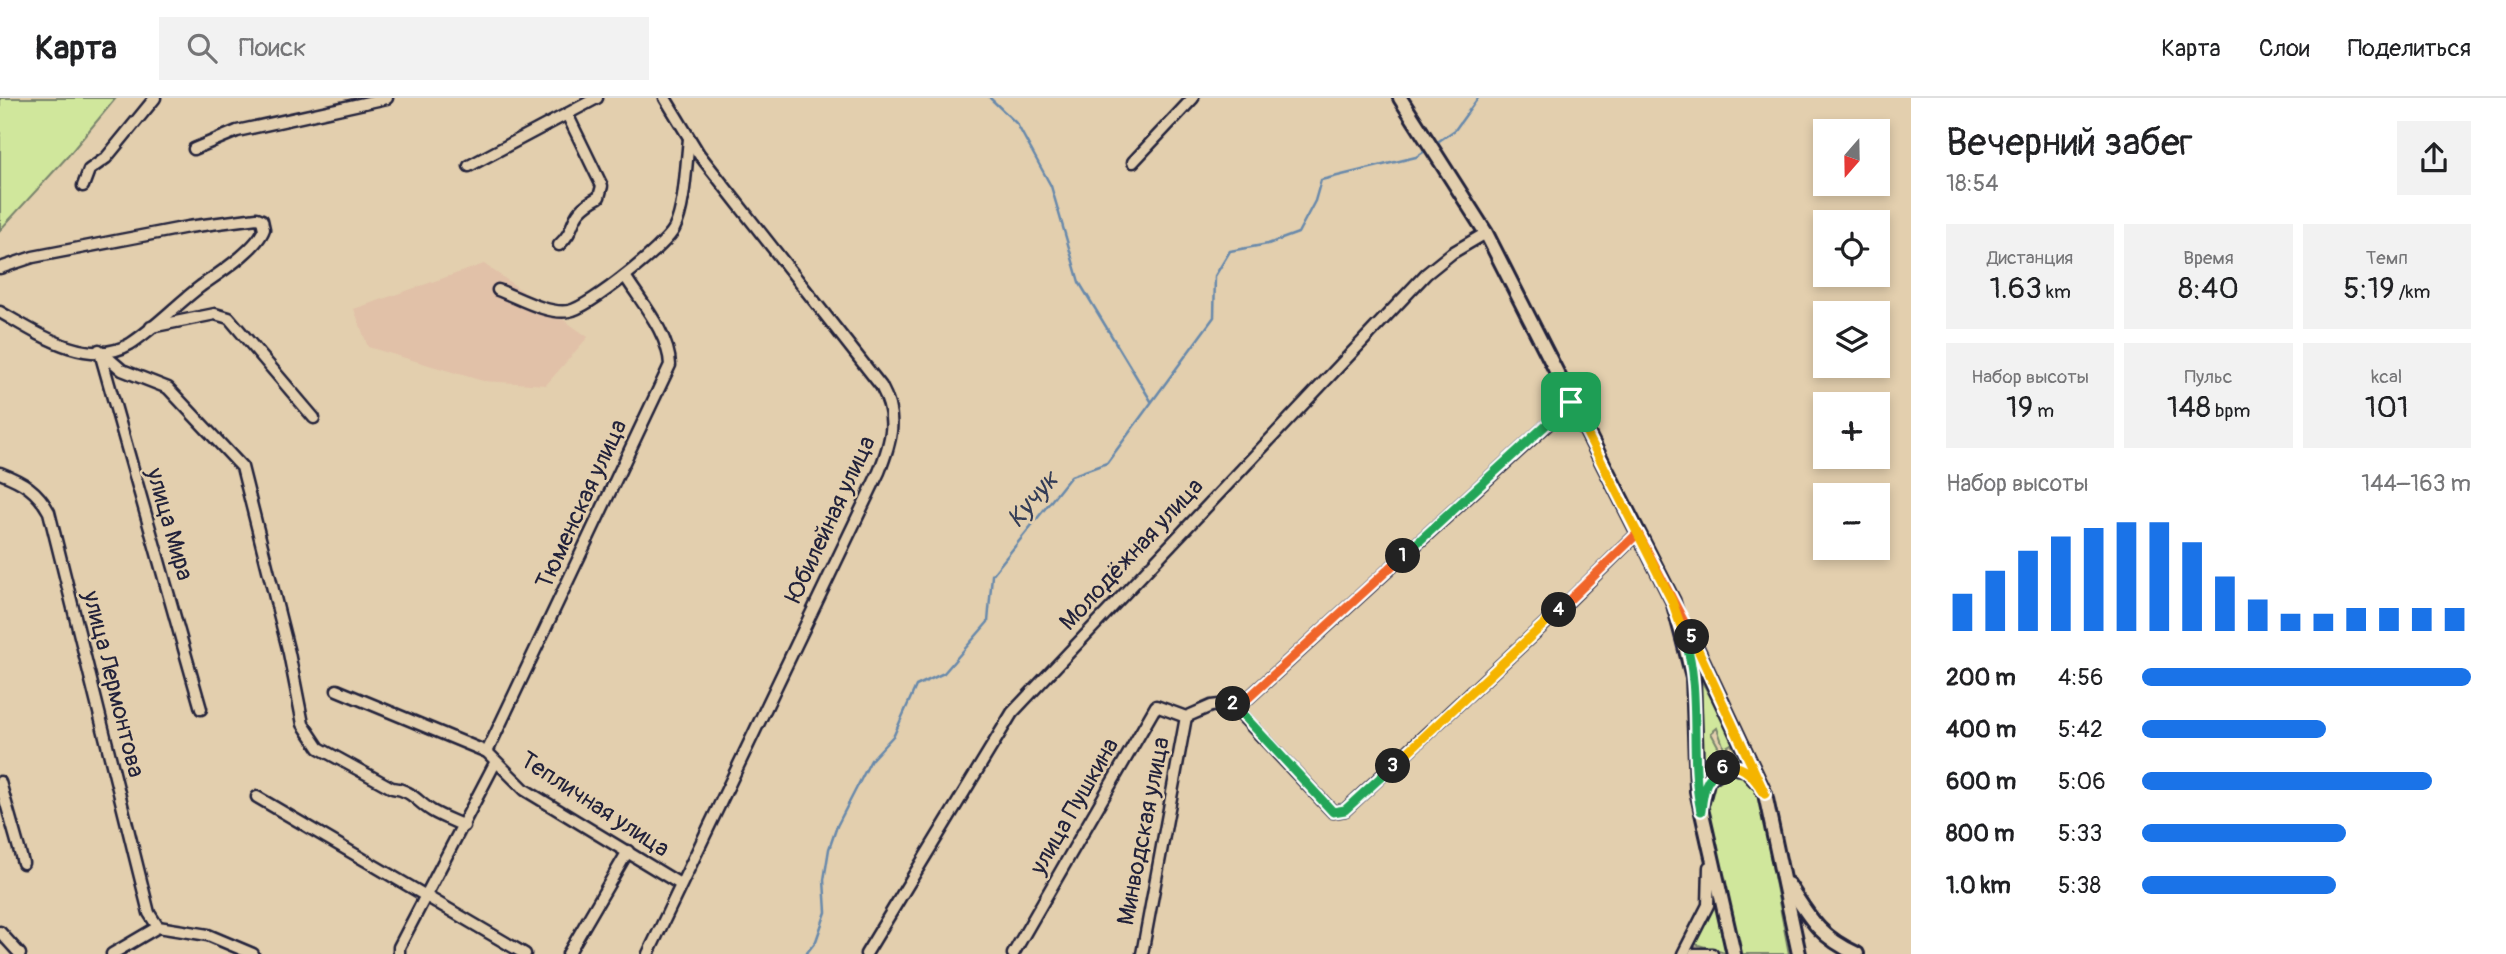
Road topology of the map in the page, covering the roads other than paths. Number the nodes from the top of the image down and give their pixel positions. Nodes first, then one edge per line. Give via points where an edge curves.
1 (155, 98) edge
2 (387, 98) edge
3 (597, 98) edge
4 (665, 98) edge
5 (1193, 98) edge
6 (1400, 98) edge
7 (568, 114) junction
8 (689, 139) junction
9 (194, 149) dead end
10 (1133, 162) dead end
11 (469, 166) dead end
12 (83, 186) dead end
13 (1486, 233) junction
14 (559, 245) dead end
15 (0, 268) edge
16 (625, 276) junction
17 (498, 290) dead end
18 (0, 312) edge
19 (150, 327) junction
20 (99, 350) junction
21 (1571, 402) junction
22 (314, 418) dead end
23 (0, 473) edge
24 (1638, 533) junction
25 (1672, 601) junction
26 (337, 690) dead end
27 (1231, 704) junction
28 (201, 709) dead end
29 (1186, 717) junction
30 (487, 752) junction
31 (495, 762) junction
32 (0, 782) edge
33 (1765, 794) junction
34 (257, 797) dead end
35 (1701, 811) junction
36 (464, 826) junction
37 (628, 851) junction
38 (23, 863) dead end
39 (1784, 879) junction
40 (680, 884) junction
41 (427, 898) junction
42 (158, 927) junction
43 (0, 932) edge
44 (236, 950) edge
45 (20, 954) edge
46 (112, 954) edge
47 (253, 954) edge
48 (399, 954) edge
49 (525, 954) edge
50 (568, 954) edge
51 (648, 954) edge
52 (866, 954) edge
53 (1013, 954) edge
54 (1142, 954) edge
55 (1683, 954) edge
56 (1694, 954) edge
57 (1712, 954) edge
58 (1734, 954) edge
59 (1798, 954) edge
60 (1857, 954) edge

1 - 12 street via 106,158 89,170
2 - 9 street via 237,131
3 - 7 street
4 - 8 street, Юбилейная улица
5 - 10 street
6 - 13 main road
7 - 11 street
7 - 14 street via 602,186 599,197 578,210
8 - 16 street via 675,227 667,240
8 - 40 street, Юбилейная улица via 880,386 893,419 879,472
13 - 21 main road
13 - 52 street, Молодёжная улица via 1426,274 1012,713
15 - 19 street via 33,257 188,227 262,220 261,236
16 - 17 street via 570,311
16 - 30 street, Тюменская улица via 663,338 670,365
18 - 20 street via 56,343
19 - 20 street via 126,346
19 - 22 street via 223,315
20 - 28 street, улица Мира
20 - 36 street via 111,364 168,388 242,467 303,724 319,748 392,788 417,796 430,810
21 - 24 main road
21 - 27 street, Минводская улица via 1244,702
23 - 42 street, улица Лермонтова via 40,495 49,512 149,913
24 - 25 main road
24 - 27 street via 1345,810 1333,812
25 - 33 main road
25 - 35 main road via 1693,677
26 - 30 street, Тепличная улица
27 - 29 street, Минводская улица via 1211,706
29 - 53 street, улица Пушкина via 1156,706
29 - 54 street, Минводская улица
30 - 31 street, Тепличная улица
31 - 36 street
31 - 37 street, Тепличная улица via 525,790
32 - 38 street
33 - 35 main road via 1745,769 1729,766 1708,779
33 - 39 main road
34 - 41 street
35 - 55 street via 1711,892 1703,920
35 - 58 main road
36 - 41 street
37 - 40 street, Тепличная улица
37 - 50 street
39 - 59 main road
39 - 60 main road via 1817,928 1832,942
40 - 51 street, Юбилейная улица
41 - 48 street
41 - 49 street
42 - 44 street via 208,936
42 - 46 street
43 - 45 street
44 - 47 street
56 - 57 street

